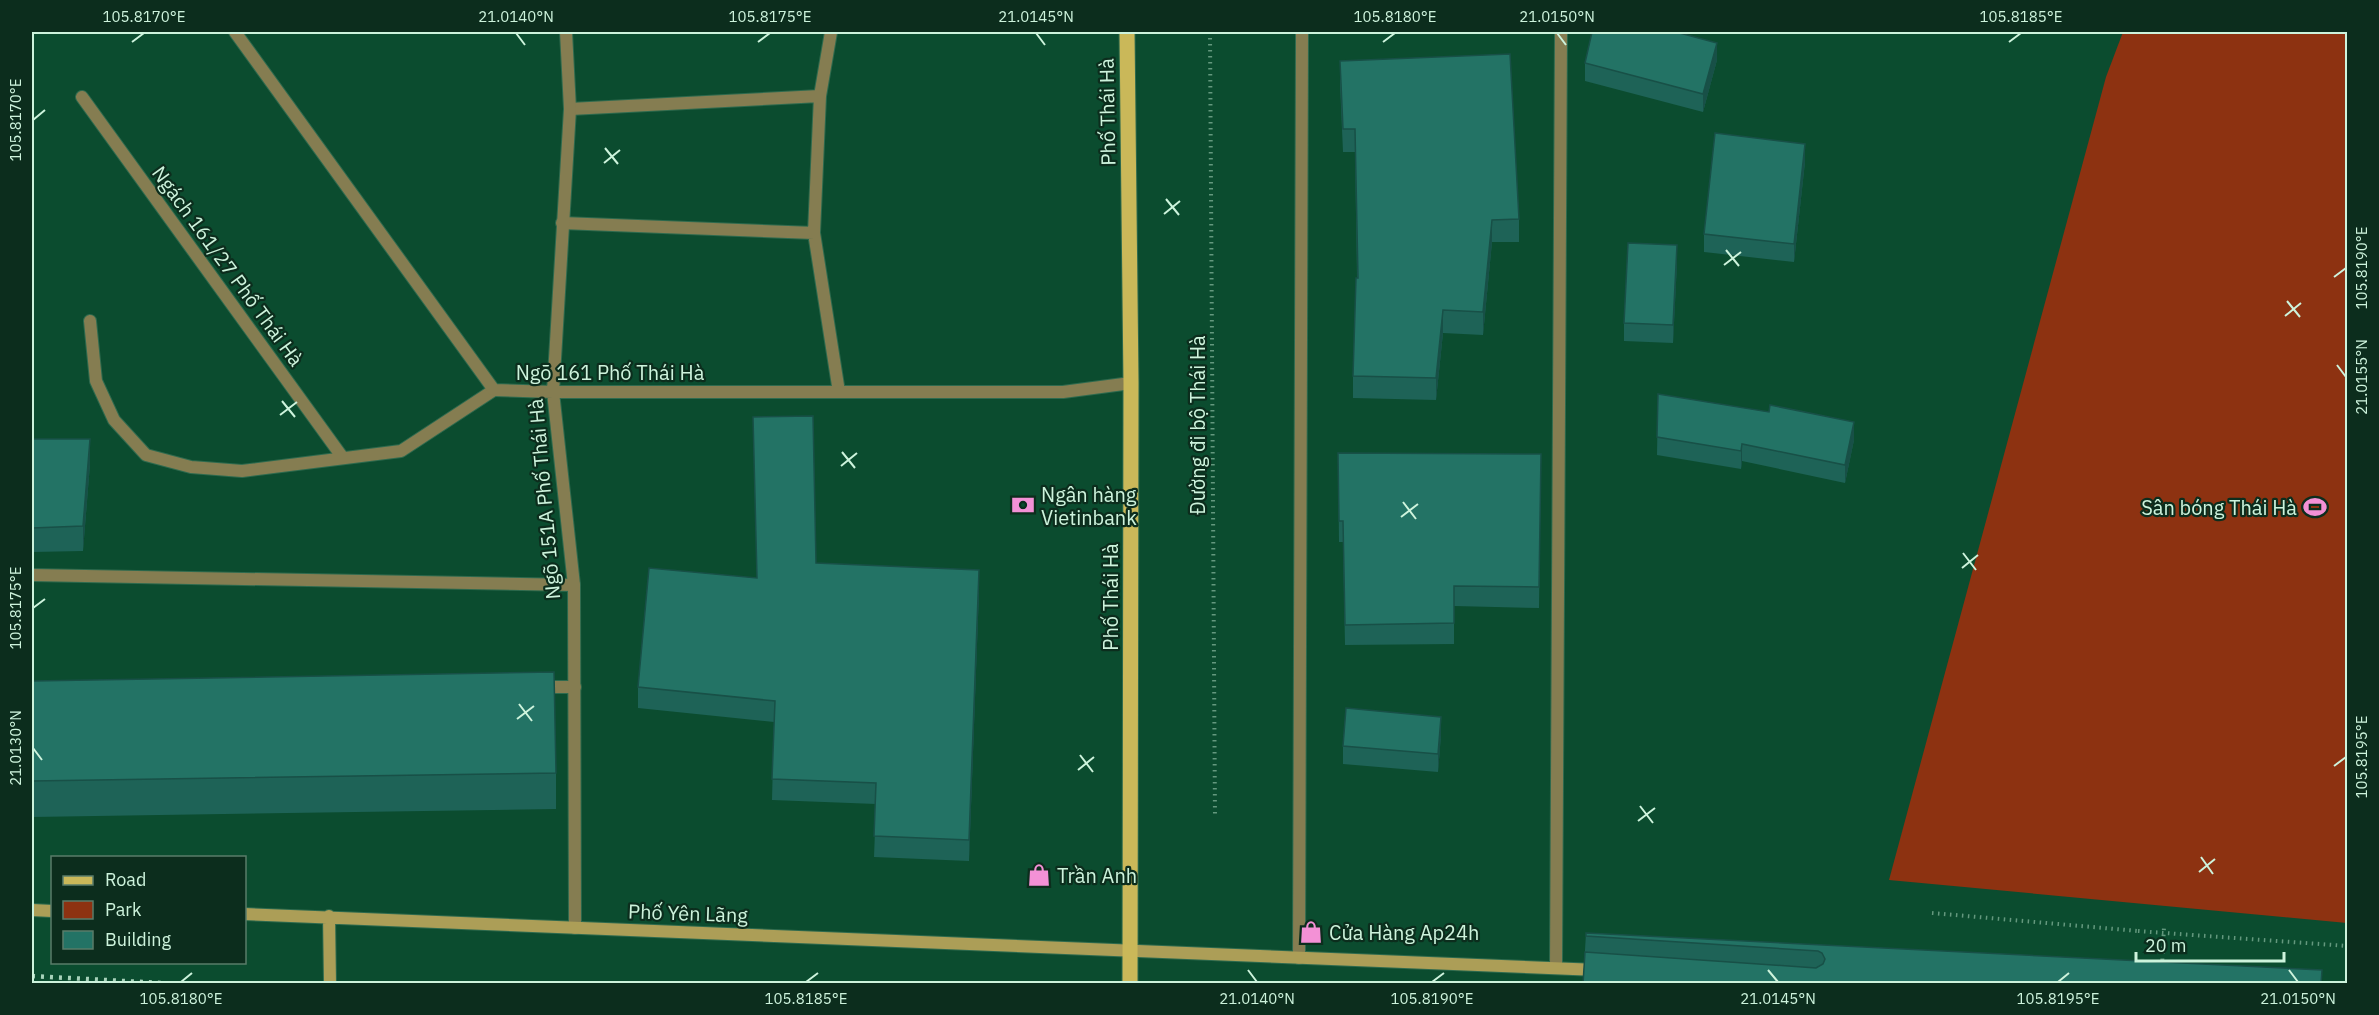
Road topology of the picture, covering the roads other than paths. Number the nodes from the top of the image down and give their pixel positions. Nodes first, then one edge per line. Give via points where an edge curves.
1 (236, 32) edge
2 (566, 32) edge
3 (831, 32) edge
4 (1127, 32) edge
5 (1302, 32) edge
6 (1561, 32) edge
7 (820, 96) junction
8 (82, 97) dead end
9 (570, 109) junction
10 (562, 223) junction
11 (814, 233) junction
12 (90, 321) dead end
13 (1131, 383) junction
14 (494, 390) junction
15 (552, 392) junction
16 (839, 392) junction
17 (344, 458) junction
18 (32, 575) edge
19 (574, 585) junction
20 (527, 687) edge
21 (574, 687) junction
22 (32, 910) edge
23 (51, 911) edge
24 (246, 914) edge
25 (329, 916) junction
26 (575, 928) junction
27 (1131, 951) junction
28 (1299, 958) junction
29 (1556, 967) junction
30 (1615, 971) edge
31 (330, 984) edge
32 (1130, 984) edge

1 - 14 street, Ngõ 161 Phố Thái Hà
2 - 9 street, Ngõ 151A Phố Thái Hà
3 - 7 street
4 - 13 main road, Phố Thái Hà
5 - 28 street
6 - 29 street
7 - 9 street
7 - 11 street
8 - 17 street, Ngách 161/27 Phố Thái Hà
9 - 10 street, Ngõ 151A Phố Thái Hà
10 - 11 street
10 - 15 street, Ngõ 151A Phố Thái Hà
11 - 16 street
12 - 17 street via 96,381 114,420 146,454 191,467 242,471
13 - 16 street, Ngõ 161 Phố Thái Hà via 1064,392
13 - 27 main road, Phố Thái Hà
14 - 15 street, Ngõ 161 Phố Thái Hà
14 - 17 street via 401,451
15 - 16 street, Ngõ 161 Phố Thái Hà
15 - 19 street, Ngõ 151A Phố Thái Hà
18 - 19 street
19 - 21 street, Ngõ 151A Phố Thái Hà
20 - 21 street
21 - 26 street, Ngõ 151A Phố Thái Hà
22 - 23 main road
24 - 25 main road, Phố Yên Lãng
25 - 26 main road, Phố Yên Lãng
25 - 31 main road
26 - 27 main road, Phố Yên Lãng
27 - 28 main road, Phố Yên Lãng
27 - 32 main road, Phố Thái Hà
28 - 29 main road, Phố Yên Lãng
29 - 30 main road, Phố Yên Lãng

